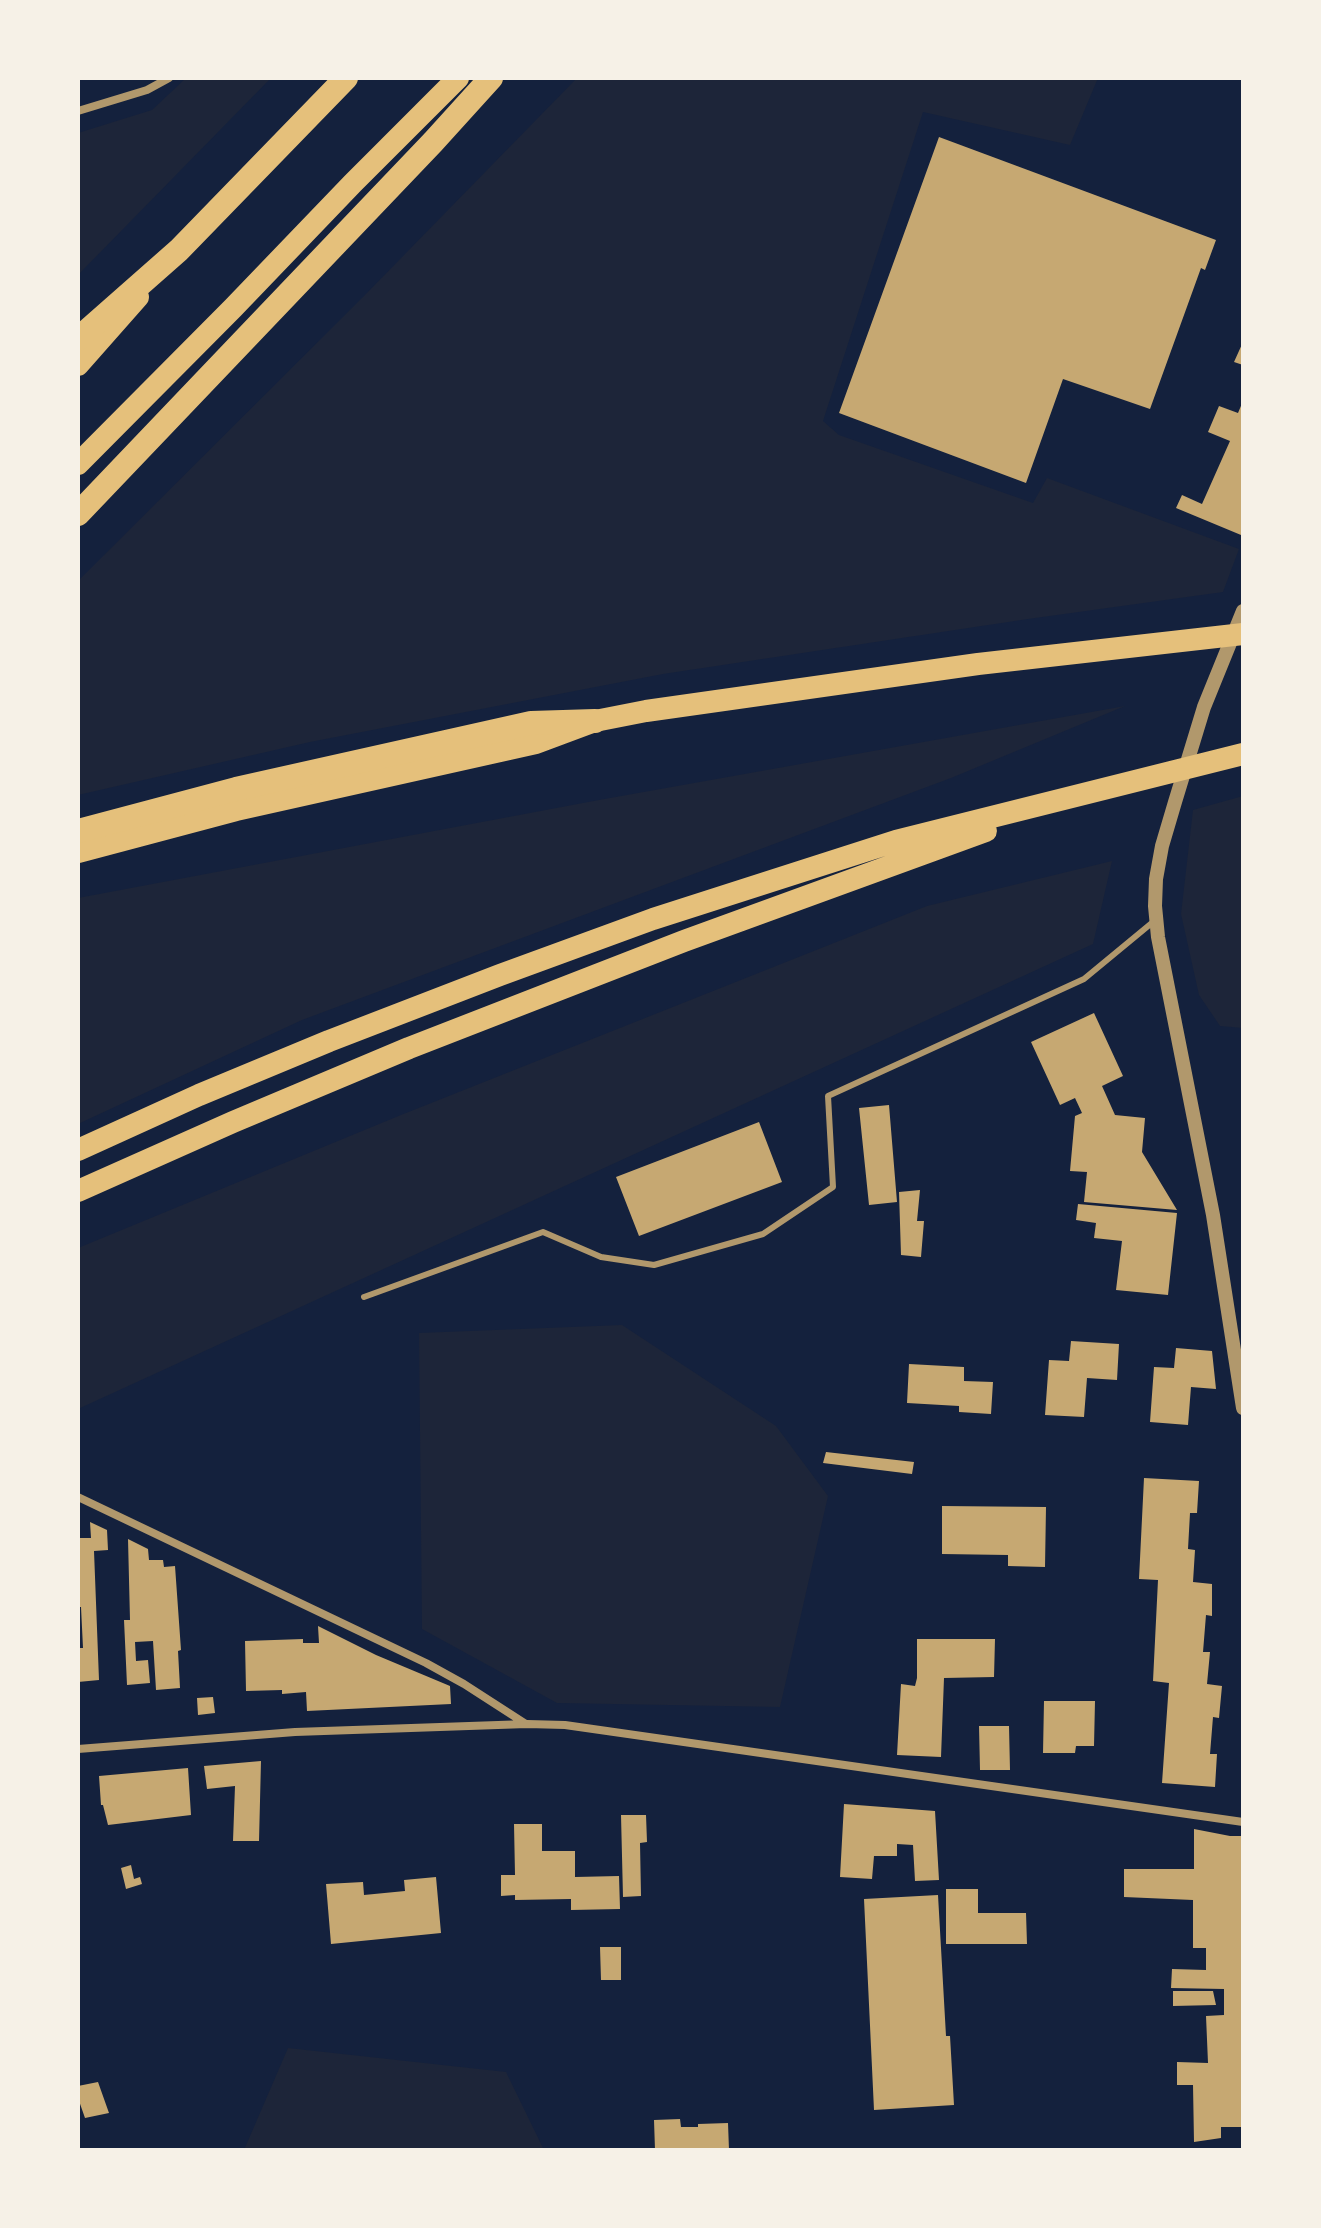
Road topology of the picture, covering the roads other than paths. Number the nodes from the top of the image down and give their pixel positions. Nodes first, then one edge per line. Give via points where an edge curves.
1 (169, 78) edge
2 (346, 78) edge
3 (458, 78) edge
4 (491, 78) edge
5 (78, 111) edge
6 (179, 250) junction
7 (78, 339) edge
8 (78, 365) edge
9 (78, 464) edge
10 (78, 514) edge
11 (1243, 611) edge
12 (1243, 634) edge
13 (595, 721) junction
14 (1243, 754) edge
15 (1078, 797) junction
16 (78, 831) edge
17 (78, 852) edge
18 (1156, 919) junction
19 (78, 1150) edge
20 (78, 1191) edge
21 (364, 1297) dead end
22 (1243, 1408) edge
23 (78, 1497) edge
24 (527, 1724) junction
25 (78, 1749) edge
26 (1243, 1822) edge

1 - 5 street
2 - 6 highway
3 - 9 highway
4 - 10 highway
6 - 7 highway
6 - 8 highway
11 - 18 street via 1204,707 1162,846
12 - 13 highway via 978,664
13 - 16 highway via 531,723 236,789
13 - 17 highway via 536,743 236,810
14 - 15 highway
15 - 19 highway via 896,841 640,924 329,1041
15 - 20 highway via 409,1048
18 - 21 lane via 1084,979 828,1096 833,1187 763,1234 654,1265 601,1257 543,1232
18 - 22 street via 1213,1215
23 - 24 street via 426,1663
24 - 25 street via 295,1732
24 - 26 street via 620,1732

